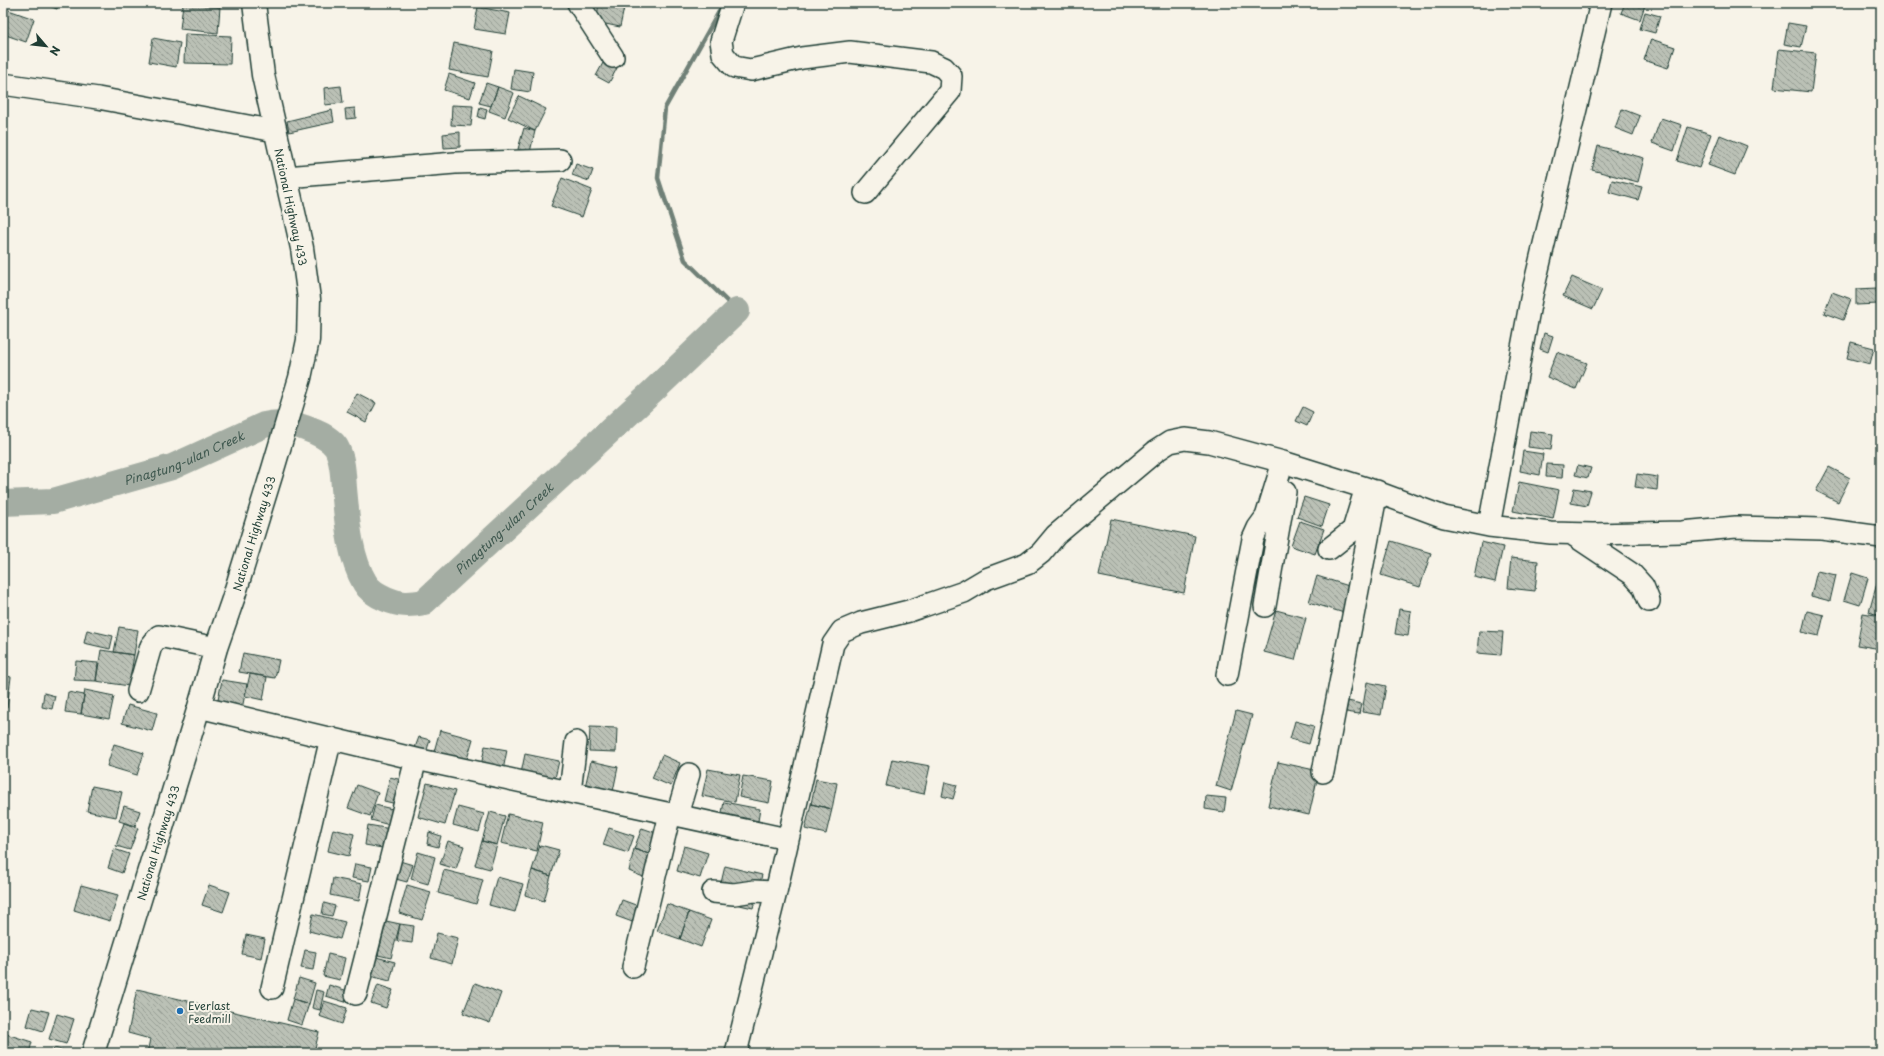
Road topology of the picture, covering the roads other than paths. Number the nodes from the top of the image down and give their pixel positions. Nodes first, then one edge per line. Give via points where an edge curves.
1 (254, 3) edge
2 (578, 3) edge
3 (733, 3) edge
4 (1601, 3) edge
5 (612, 57) dead end
6 (3, 84) edge
7 (275, 131) junction
8 (560, 160) dead end
9 (286, 177) junction
10 (865, 193) dead end
11 (1287, 463) junction
12 (1372, 490) junction
13 (1489, 526) junction
14 (1571, 534) junction
15 (1881, 536) edge
16 (1329, 549) dead end
17 (1649, 601) dead end
18 (1265, 606) dead end
19 (216, 648) junction
20 (1227, 675) dead end
21 (138, 691) dead end
22 (200, 707) junction
23 (331, 738) junction
24 (576, 742) dead end
25 (416, 759) junction
26 (1323, 772) dead end
27 (689, 774) dead end
28 (570, 792) junction
29 (673, 814) junction
30 (787, 839) junction
31 (713, 892) dead end
32 (776, 892) junction
33 (633, 966) dead end
34 (272, 988) dead end
35 (356, 994) dead end
36 (93, 1053) edge
37 (736, 1053) edge

1 - 7 main road, National Highway 433 via 263,75
2 - 5 street
3 - 10 street via 721,40 724,54 734,67 751,70 802,58 850,52 931,62 944,68 951,76 950,91
4 - 13 street via 1531,299
6 - 7 street via 98,98
7 - 9 main road, National Highway 433
8 - 9 street via 455,163
9 - 19 main road, National Highway 433 via 302,248 309,299 308,340 300,378 273,469
11 - 12 street
11 - 18 street
11 - 20 street via 1266,517 1253,539
11 - 30 street via 1209,442 1186,439 1170,442 1056,536 1027,564 986,579 964,592 842,631 833,644
12 - 13 street via 1444,517
12 - 16 street via 1353,530
12 - 26 street
13 - 14 street
14 - 15 street via 1682,532 1736,527 1822,529
14 - 17 street via 1632,574 1643,586
19 - 21 street via 159,636 150,646
19 - 22 main road, National Highway 433
22 - 23 street
22 - 36 main road, National Highway 433
23 - 25 street
23 - 34 street
24 - 28 street
25 - 28 street
25 - 35 street
27 - 29 street
28 - 29 street
29 - 30 street
29 - 33 street
30 - 32 street
31 - 32 street
32 - 37 street

